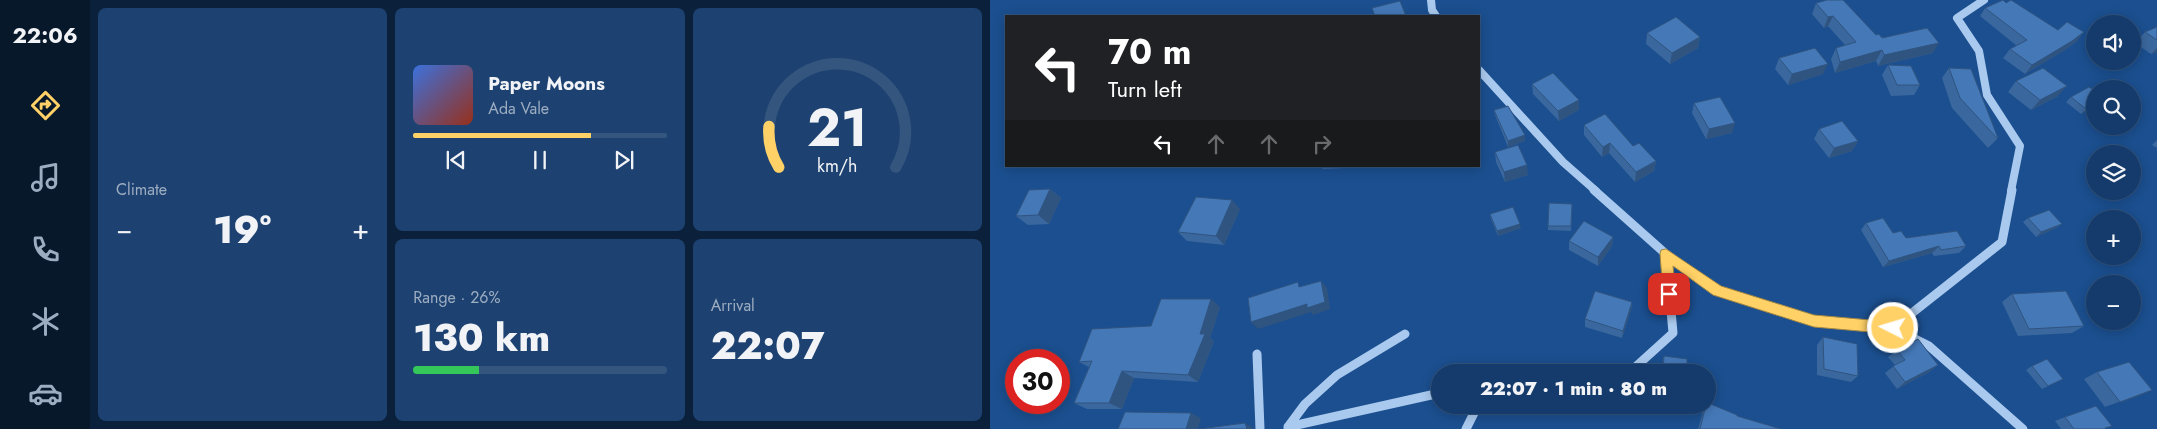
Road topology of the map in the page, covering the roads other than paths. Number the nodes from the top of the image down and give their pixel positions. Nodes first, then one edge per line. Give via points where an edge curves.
1 (1431, 0) edge
2 (1984, 0) edge
3 (1435, 15) edge
4 (1480, 71) edge
5 (1666, 254) junction
6 (1893, 328) junction
7 (1405, 334) dead end
8 (1257, 354) dead end
9 (1639, 364) edge
10 (1431, 395) edge
11 (1474, 414) edge
12 (1288, 428) edge
13 (1260, 429) edge
14 (1466, 429) edge
15 (2023, 429) edge

1 - 3 street
2 - 6 street via 1957,18 1979,51 1987,95 2020,146 2002,242
4 - 5 street via 1563,162
5 - 6 street via 1717,291 1814,321
5 - 9 street via 1673,333
6 - 15 street via 1929,346
7 - 12 street via 1337,375 1305,404
8 - 13 street
10 - 12 street
11 - 14 street

